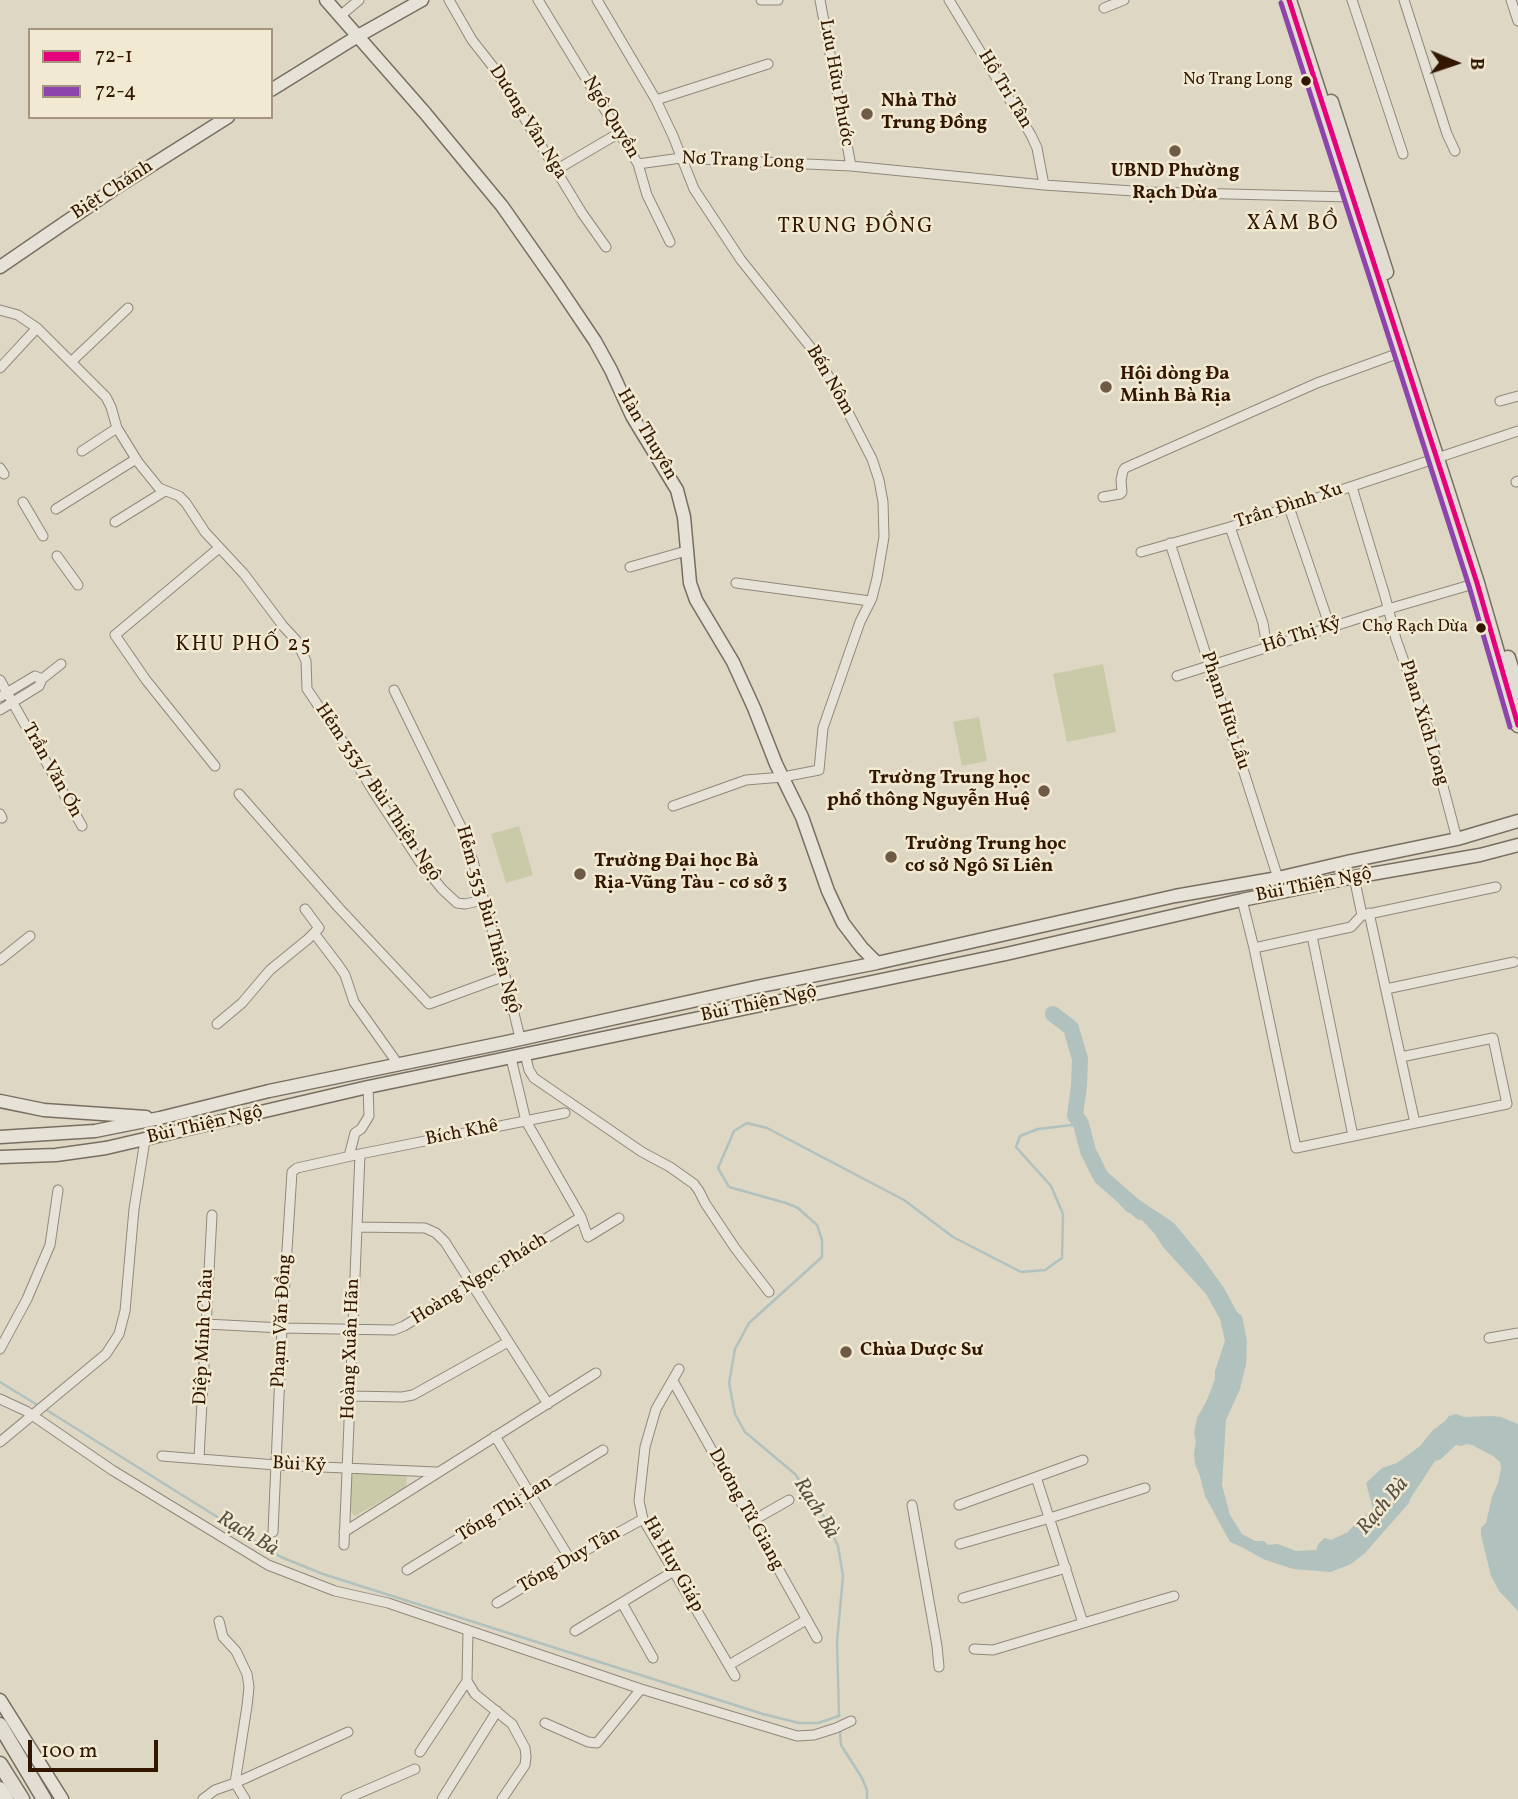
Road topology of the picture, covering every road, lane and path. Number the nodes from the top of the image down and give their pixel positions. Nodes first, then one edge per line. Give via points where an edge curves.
1 (326, 0) edge
2 (359, 0) edge
3 (422, 0) edge
4 (449, 0) edge
5 (538, 0) edge
6 (597, 0) edge
7 (761, 0) edge
8 (778, 0) edge
9 (820, 0) edge
10 (949, 0) edge
11 (1124, 0) edge
12 (1289, 0) edge
13 (1298, 0) edge
14 (1352, 0) edge
15 (1404, 0) edge
16 (1511, 0) edge
17 (1104, 8) dead end
18 (340, 16) junction
19 (1518, 21) edge
20 (359, 36) junction
21 (768, 64) dead end
22 (273, 89) edge
23 (656, 100) junction
24 (225, 119) edge
25 (619, 133) junction
26 (1455, 151) dead end
27 (1403, 154) dead end
28 (681, 158) junction
29 (638, 164) junction
30 (850, 166) junction
31 (556, 170) junction
32 (1044, 185) junction
33 (1356, 195) junction
34 (1361, 212) junction
35 (670, 242) dead end
36 (606, 247) dead end
37 (0, 267) edge
38 (128, 309) dead end
39 (0, 310) edge
40 (37, 328) junction
41 (1402, 352) junction
42 (71, 362) junction
43 (0, 368) edge
44 (1518, 396) edge
45 (1500, 401) dead end
46 (117, 428) junction
47 (1518, 431) edge
48 (82, 451) dead end
49 (1440, 457) junction
50 (136, 459) junction
51 (1352, 487) junction
52 (165, 491) junction
53 (1103, 497) dead end
54 (23, 502) dead end
55 (1289, 507) junction
56 (56, 509) dead end
57 (116, 522) dead end
58 (1230, 527) junction
59 (43, 536) dead end
60 (1170, 543) junction
61 (219, 548) junction
62 (686, 551) junction
63 (1141, 552) dead end
64 (57, 556) dead end
65 (630, 567) dead end
66 (736, 583) dead end
67 (1476, 583) junction
68 (78, 585) dead end
69 (870, 601) junction
70 (1388, 609) junction
71 (1330, 627) junction
72 (1267, 648) junction
73 (61, 664) dead end
74 (1209, 666) junction
75 (1177, 676) dead end
76 (42, 679) junction
77 (0, 680) edge
78 (394, 690) dead end
79 (1518, 691) edge
80 (4, 695) edge
81 (13, 702) junction
82 (0, 710) edge
83 (1518, 725) edge
84 (215, 766) dead end
85 (783, 777) junction
86 (239, 794) dead end
87 (673, 806) dead end
88 (1518, 821) edge
89 (82, 826) dead end
90 (1457, 839) junction
91 (1518, 845) edge
92 (1351, 861) junction
93 (1278, 877) junction
94 (1354, 877) junction
95 (1496, 887) dead end
96 (483, 900) junction
97 (1242, 900) junction
98 (304, 909) dead end
99 (1366, 914) junction
100 (1066, 920) junction
101 (314, 933) junction
102 (30, 936) dead end
103 (1312, 936) junction
104 (1071, 939) junction
105 (1254, 948) junction
106 (0, 960) edge
107 (1514, 962) dead end
108 (877, 963) junction
109 (833, 972) junction
110 (505, 976) junction
111 (837, 989) junction
112 (1386, 989) junction
113 (218, 1024) dead end
114 (513, 1040) junction
115 (525, 1054) junction
116 (1401, 1057) junction
117 (512, 1058) junction
118 (398, 1064) junction
119 (368, 1087) junction
120 (0, 1101) edge
121 (565, 1113) dead end
122 (160, 1118) junction
123 (526, 1121) junction
124 (1415, 1123) junction
125 (1353, 1136) junction
126 (0, 1137) edge
127 (145, 1140) junction
128 (360, 1154) junction
129 (349, 1156) junction
130 (0, 1157) edge
131 (58, 1190) dead end
132 (212, 1215) dead end
133 (581, 1217) junction
134 (619, 1218) dead end
135 (357, 1227) junction
136 (471, 1285) junction
137 (769, 1292) dead end
138 (206, 1324) junction
139 (282, 1328) junction
140 (352, 1330) junction
141 (1518, 1333) edge
142 (1489, 1338) dead end
143 (508, 1342) junction
144 (0, 1349) edge
145 (679, 1369) dead end
146 (596, 1373) dead end
147 (673, 1381) junction
148 (350, 1396) junction
149 (0, 1399) edge
150 (548, 1404) junction
151 (33, 1415) junction
152 (495, 1436) junction
153 (0, 1442) edge
154 (603, 1450) dead end
155 (162, 1456) dead end
156 (199, 1458) junction
157 (1083, 1460) dead end
158 (276, 1465) junction
159 (347, 1468) junction
160 (436, 1472) junction
161 (1037, 1477) junction
162 (1145, 1488) dead end
163 (532, 1494) junction
164 (789, 1500) dead end
165 (959, 1504) dead end
166 (912, 1505) dead end
167 (1050, 1518) junction
168 (643, 1519) junction
169 (752, 1521) junction
170 (273, 1532) dead end
171 (344, 1532) junction
172 (960, 1544) dead end
173 (344, 1545) dead end
174 (570, 1559) junction
175 (1066, 1569) junction
176 (407, 1570) dead end
177 (674, 1571) junction
178 (1174, 1596) dead end
179 (963, 1598) dead end
180 (497, 1603) dead end
181 (622, 1603) junction
182 (806, 1620) junction
183 (219, 1621) dead end
184 (1083, 1623) junction
185 (468, 1631) junction
186 (575, 1631) dead end
187 (817, 1639) dead end
188 (974, 1649) dead end
189 (653, 1658) dead end
190 (729, 1665) junction
191 (939, 1667) dead end
192 (735, 1676) dead end
193 (467, 1681) junction
194 (640, 1689) junction
195 (0, 1700) edge
196 (497, 1711) junction
197 (851, 1721) dead end
198 (545, 1723) dead end
199 (0, 1725) edge
200 (348, 1732) dead end
201 (420, 1752) dead end
202 (0, 1764) edge
203 (415, 1769) dead end
204 (235, 1783) junction
205 (0, 1788) edge
206 (7, 1799) edge
207 (22, 1799) edge
208 (44, 1799) edge
209 (62, 1799) edge
210 (203, 1799) edge
211 (245, 1799) edge
212 (346, 1799) edge
213 (442, 1799) edge
214 (502, 1799) edge

1 - 18 main road, Hàn Thuyên
2 - 18 street
3 - 20 main road
4 - 31 street, Dương Vân Nga
5 - 25 street, Ngô Quyền
6 - 23 street, Bến Nôm
7 - 8 street
9 - 30 street, Lưu Hữu Phước
10 - 32 street, Hồ Tri Tân via 1031,135
11 - 17 street
12 - 33 main road
13 - 33 main road
14 - 27 street
15 - 26 street
16 - 19 street
18 - 20 main road, Hàn Thuyên
20 - 22 main road
20 - 62 main road, Hàn Thuyên via 502,206 595,341 632,416 677,490
21 - 23 street
23 - 28 street, Bến Nôm
24 - 37 main road, Biệt Chánh
25 - 29 street, Ngô Quyền
25 - 31 street
28 - 29 street, Nơ Trang Long
28 - 30 street, Nơ Trang Long
28 - 69 street, Bến Nôm via 694,189 741,260 813,349 872,459 883,502 884,537
29 - 35 street, Ngô Quyền
30 - 32 street, Nơ Trang Long
31 - 36 street, Dương Vân Nga
32 - 33 street, Nơ Trang Long via 1185,194
33 - 34 main road
34 - 41 main road
34 - 49 main road
38 - 42 street
39 - 40 street, Hẻm 353/7 Bùi Thiện Ngộ
40 - 42 street, Hẻm 353/7 Bùi Thiện Ngộ
40 - 43 street
41 - 49 main road
41 - 53 street via 1317,383 1125,468 1121,494
42 - 46 street, Hẻm 353/7 Bùi Thiện Ngộ via 106,397
44 - 45 street
46 - 48 street
46 - 50 street, Hẻm 353/7 Bùi Thiện Ngộ
47 - 49 street, Trần Đình Xu
49 - 51 street, Trần Đình Xu
49 - 67 main road
49 - 79 main road
50 - 52 street, Hẻm 353/7 Bùi Thiện Ngộ
50 - 56 street
51 - 55 street, Trần Đình Xu
51 - 70 street, Phan Xích Long
52 - 57 street
52 - 61 street, Hẻm 353/7 Bùi Thiện Ngộ via 186,503
54 - 59 street
55 - 58 street, Trần Đình Xu
55 - 71 street
58 - 60 street, Trần Đình Xu
58 - 72 street
60 - 63 street, Trần Đình Xu
60 - 74 street, Phạm Hữu Lầu
61 - 84 street via 115,635
61 - 96 street, Hẻm 353/7 Bùi Thiện Ngộ via 296,640 306,661 307,690 420,862 457,903
62 - 65 street
62 - 85 main road, Hàn Thuyên via 696,600 733,662
64 - 68 street
66 - 69 street
67 - 70 street, Hồ Thị Kỷ
67 - 83 main road
69 - 85 street, Bến Nôm via 823,728 819,770
70 - 71 street, Hồ Thị Kỷ
70 - 90 street, Phan Xích Long via 1427,726
71 - 72 street, Hồ Thị Kỷ
72 - 74 street, Hồ Thị Kỷ
73 - 76 street
74 - 75 street, Hồ Thị Kỷ
74 - 93 street, Phạm Hữu Lầu
76 - 80 street via 35,676
76 - 81 street via 39,686
77 - 80 street, Trần Văn Ơn
78 - 96 street, Hẻm 353 Bùi Thiện Ngộ via 460,822
80 - 81 street, Trần Văn Ơn
81 - 82 street
81 - 89 street, Trần Văn Ơn
85 - 87 street via 747,780
85 - 108 main road, Hàn Thuyên via 843,923
86 - 110 street via 429,1004
88 - 90 main road, Bùi Thiện Ngộ
90 - 92 main road, Bùi Thiện Ngộ
91 - 94 main road, Bùi Thiện Ngộ
92 - 93 main road, Bùi Thiện Ngộ
92 - 94 main road
93 - 100 main road, Bùi Thiện Ngộ
94 - 97 main road, Bùi Thiện Ngộ
94 - 99 street
95 - 99 street
96 - 110 street, Hẻm 353 Bùi Thiện Ngộ
97 - 104 main road, Bùi Thiện Ngộ
97 - 105 street
98 - 101 street via 319,928
99 - 103 street via 1350,927
99 - 112 street
100 - 104 main road
100 - 108 main road, Bùi Thiện Ngộ
101 - 113 street
101 - 118 street via 345,975 354,1002
102 - 106 street
103 - 105 street
103 - 125 street
104 - 111 main road, Bùi Thiện Ngộ
105 - 125 street via 1296,1148
107 - 112 street
108 - 109 main road, Bùi Thiện Ngộ
109 - 111 main road
109 - 114 main road, Bùi Thiện Ngộ
110 - 114 street, Hẻm 353 Bùi Thiện Ngộ
111 - 115 main road, Bùi Thiện Ngộ
112 - 116 street
114 - 117 main road
114 - 118 main road, Bùi Thiện Ngộ
115 - 117 main road, Bùi Thiện Ngộ
115 - 137 street via 534,1078 694,1184
116 - 124 street
116 - 124 street via 1493,1038 1507,1104
117 - 119 main road, Bùi Thiện Ngộ
117 - 123 street
118 - 122 main road, Bùi Thiện Ngộ
119 - 127 main road, Bùi Thiện Ngộ
119 - 129 street via 369,1116 355,1133
120 - 122 main road, Bùi Thiện Ngộ via 44,1110
121 - 123 street, Bích Khê
122 - 126 main road, Bùi Thiện Ngộ via 95,1131
123 - 128 street, Bích Khê
123 - 133 street
124 - 125 street
127 - 130 main road, Bùi Thiện Ngộ via 57,1155
127 - 151 street via 119,1334 106,1354
128 - 129 street, Phạm Văn Đồng
128 - 135 street, Hoàng Xuân Hãn
129 - 139 street, Phạm Văn Đồng via 292,1172
131 - 144 street via 50,1245
132 - 138 street, Diệp Minh Châu
133 - 134 street via 588,1237
133 - 136 street, Hoàng Ngọc Phách
135 - 136 street via 425,1228 436,1233
135 - 140 street, Hoàng Xuân Hãn
136 - 140 street, Hoàng Ngọc Phách via 394,1330
136 - 143 street
138 - 139 street, Hoàng Ngọc Phách
138 - 156 street, Diệp Minh Châu
139 - 140 street, Hoàng Ngọc Phách
139 - 158 street, Phạm Văn Đồng
140 - 148 street, Hoàng Xuân Hãn
141 - 142 street
143 - 148 street via 413,1395
143 - 150 street
145 - 147 street, Hà Huy Giáp
146 - 150 street
147 - 168 street, Hà Huy Giáp via 656,1409 645,1447 639,1501
147 - 169 street, Dương Tử Giang
148 - 159 street, Hoàng Xuân Hãn
149 - 151 street
150 - 152 street
151 - 153 street
151 - 185 street via 112,1470 268,1565 335,1591
152 - 160 street
152 - 163 street
154 - 163 street, Tống Thị Lan
155 - 156 street, Bùi Kỷ
156 - 158 street, Bùi Kỷ
157 - 161 street
158 - 159 street, Bùi Kỷ
158 - 170 street, Phạm Văn Đồng
159 - 160 street, Bùi Kỷ
159 - 171 street, Hoàng Xuân Hãn
160 - 171 street
161 - 165 street
161 - 167 street
162 - 167 street
163 - 174 street
163 - 176 street, Tống Thị Lan
164 - 169 street
166 - 191 street
167 - 172 street
167 - 175 street
168 - 174 street, Tống Duy Tân
168 - 177 street, Hà Huy Giáp
169 - 182 street, Dương Tử Giang
171 - 173 street, Hoàng Xuân Hãn
174 - 180 street, Tống Duy Tân
175 - 179 street
175 - 184 street
177 - 181 street
177 - 190 street, Hà Huy Giáp
178 - 184 street
181 - 186 street
181 - 189 street
182 - 187 street, Dương Tử Giang
182 - 190 street
183 - 204 street via 223,1637 247,1674
184 - 188 street via 993,1650
185 - 193 street
185 - 194 street
190 - 192 street, Hà Huy Giáp
193 - 196 street via 475,1694
193 - 201 street
194 - 197 street via 797,1736 814,1735
194 - 198 street via 597,1743
195 - 209 main road
196 - 213 street
196 - 214 street via 512,1724 526,1757
199 - 208 main road
200 - 204 street
202 - 207 main road
203 - 212 street
204 - 210 street
204 - 211 street
205 - 206 main road

